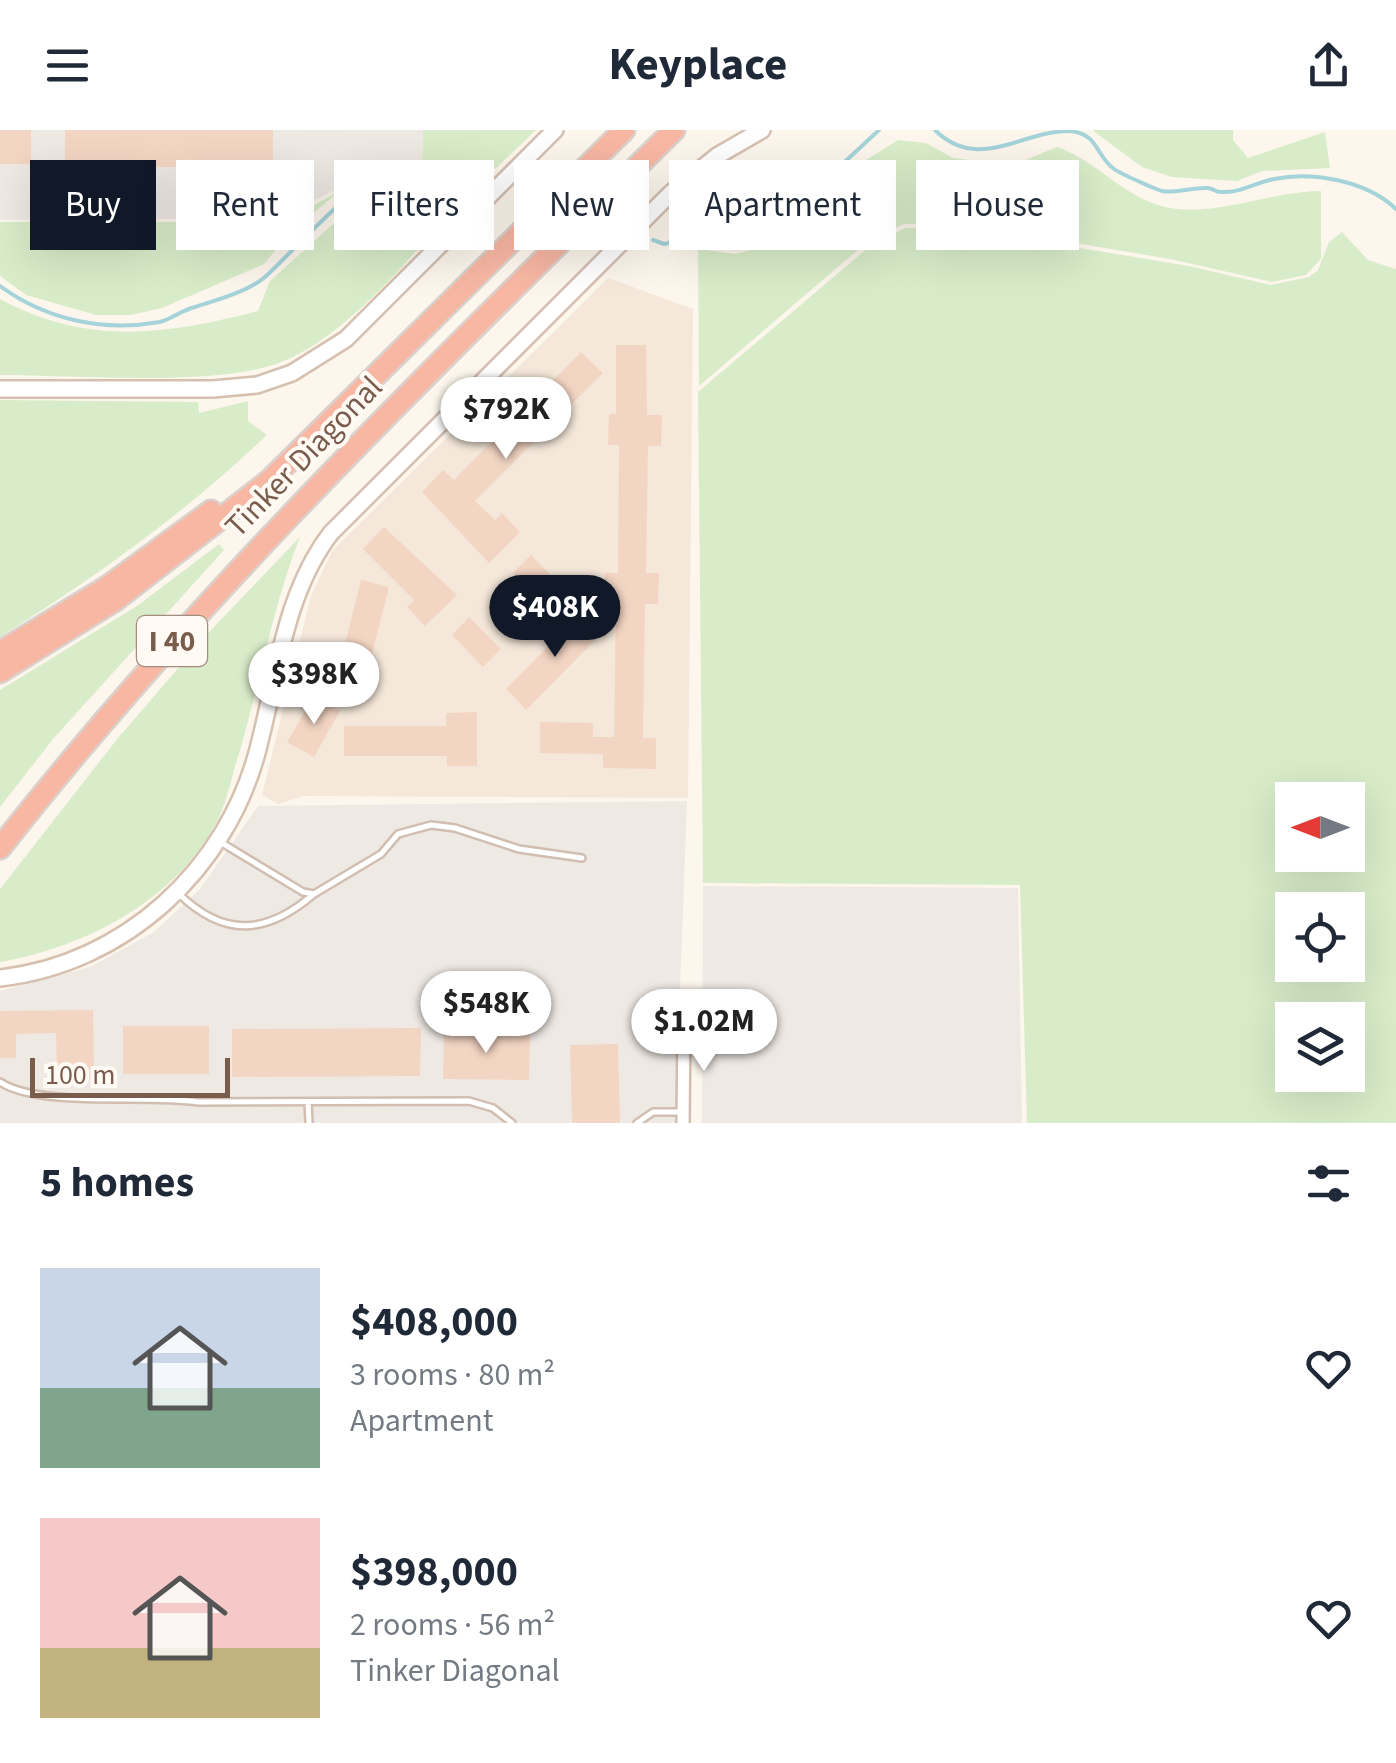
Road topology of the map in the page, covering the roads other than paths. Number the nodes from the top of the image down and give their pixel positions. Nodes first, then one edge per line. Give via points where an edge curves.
1 (555, 130) edge
2 (621, 130) edge
3 (674, 130) edge
4 (762, 130) edge
5 (0, 389) edge
6 (324, 424) junction
7 (0, 652) edge
8 (0, 672) edge
9 (219, 841) junction
10 (0, 848) edge
11 (582, 858) dead end
12 (178, 893) junction
13 (314, 894) junction
14 (0, 978) edge
15 (684, 1025) dead end
16 (0, 1082) edge
17 (308, 1102) junction
18 (683, 1118) edge
19 (309, 1123) edge
20 (512, 1123) edge
21 (637, 1123) edge

1 - 5 street, Tinker Diagonal via 346,338 306,366 226,389
2 - 6 highway, Tinker Diagonal / I 40
3 - 10 highway, Tinker Diagonal / I 40 via 295,506
4 - 9 street via 672,193 330,533 300,587 257,753
6 - 7 highway via 107,587
6 - 8 highway, Tinker Diagonal / I 40 via 199,538
9 - 12 street
9 - 13 lane
11 - 13 lane via 431,825 398,834 380,854
12 - 13 lane via 215,922 236,925 287,917
12 - 14 street via 99,948
15 - 18 street
16 - 17 lane via 29,1096
17 - 19 lane
17 - 20 lane via 469,1101
18 - 21 lane via 654,1112

